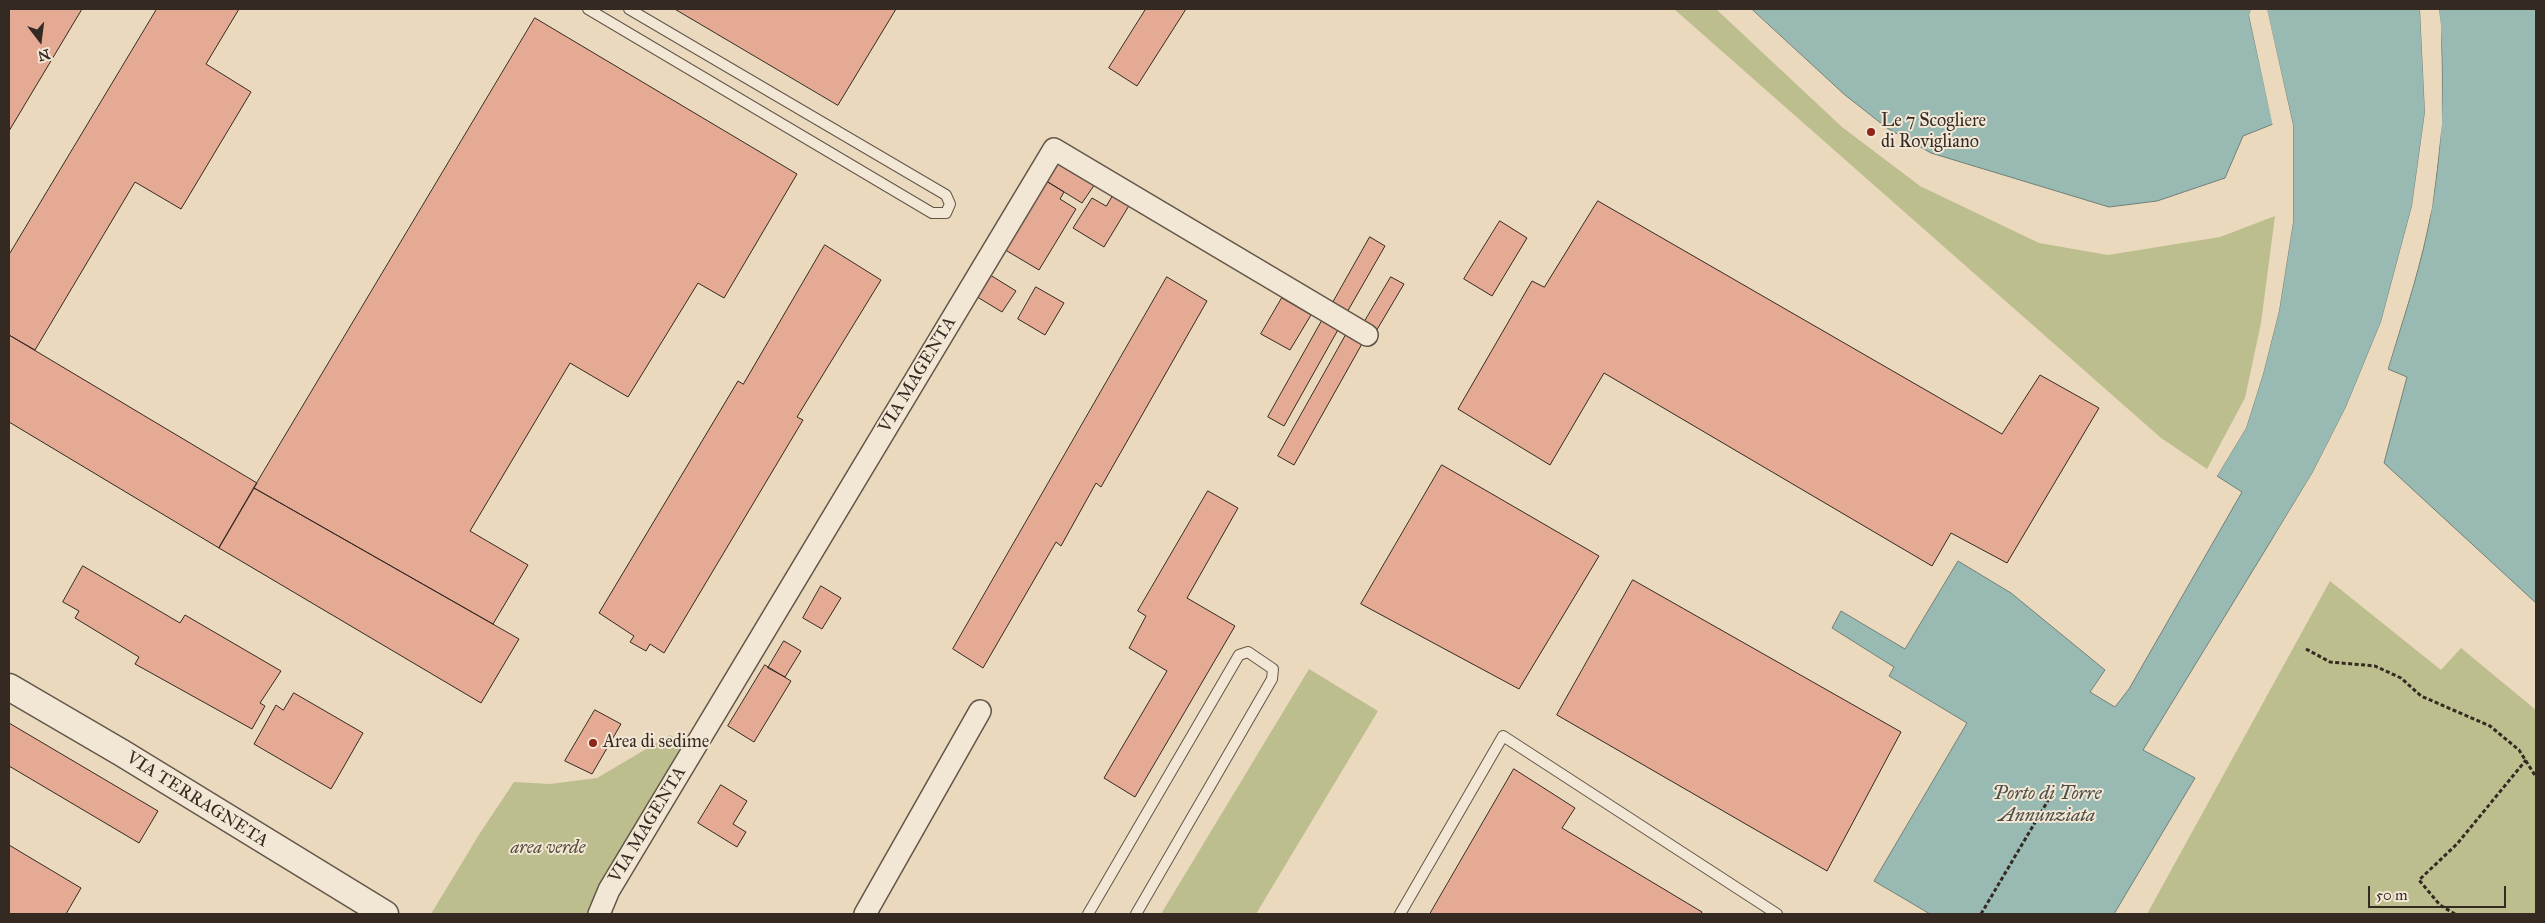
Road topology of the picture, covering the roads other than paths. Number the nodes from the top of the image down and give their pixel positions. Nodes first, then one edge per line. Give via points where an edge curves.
1 (588, 9) edge
2 (629, 9) edge
3 (1367, 335) dead end
4 (9, 687) edge
5 (980, 711) dead end
6 (385, 914) edge
7 (599, 914) edge
8 (865, 914) edge
9 (1088, 914) edge
10 (1136, 914) edge
11 (1400, 914) edge
12 (1777, 914) edge

1 - 2 lane via 932,213 946,213 950,204 946,195
3 - 7 street, VIA MAGENTA via 1054,149 614,881
4 - 6 street, VIA TERRAGNETA
5 - 8 street
9 - 10 lane via 1239,655 1248,652 1273,669 1272,679
11 - 12 lane via 1503,736

